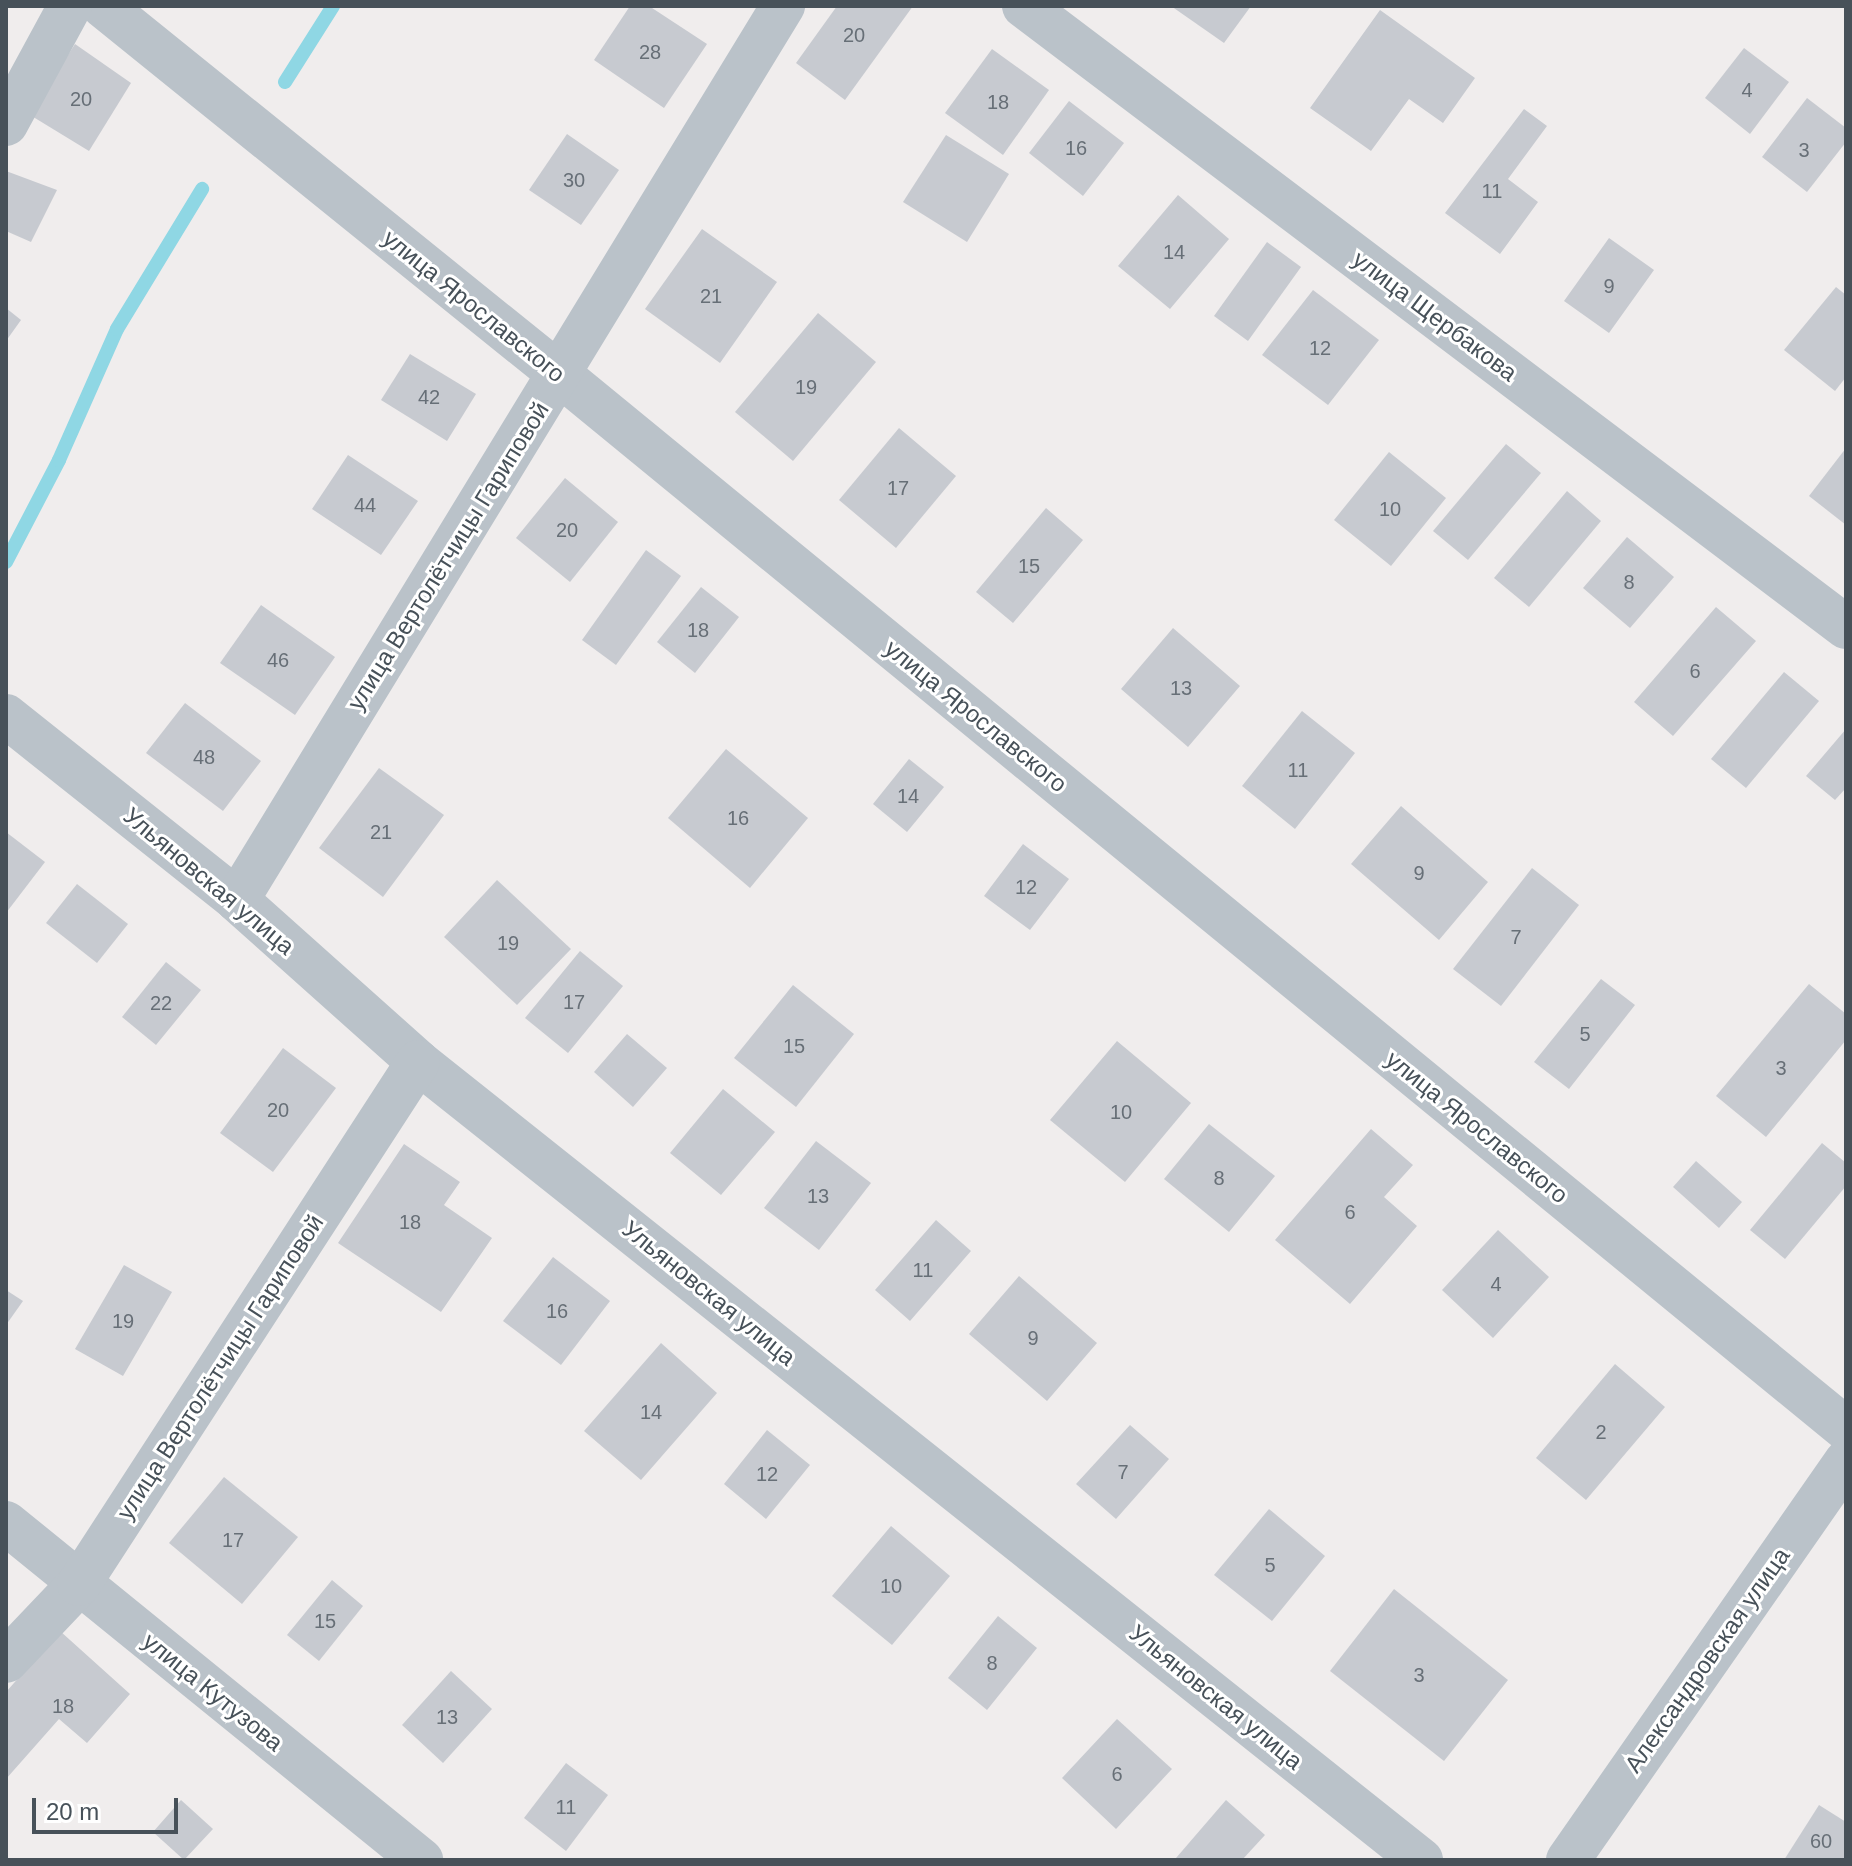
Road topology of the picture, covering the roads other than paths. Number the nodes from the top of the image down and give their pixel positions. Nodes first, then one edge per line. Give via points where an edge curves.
1 (70, 6) edge
2 (103, 6) edge
3 (783, 6) edge
4 (1024, 6) edge
5 (6, 124) edge
6 (559, 374) junction
7 (1846, 627) edge
8 (6, 716) edge
9 (237, 900) junction
10 (418, 1062) junction
11 (1846, 1429) edge
12 (1846, 1461) edge
13 (6, 1523) edge
14 (79, 1584) junction
15 (6, 1661) edge
16 (421, 1860) edge
17 (1421, 1860) edge
18 (1568, 1860) edge

1 - 5 street
2 - 6 street, улица Ярославского
3 - 6 street, улица Вертолётчицы Гариповой
4 - 7 street, улица Щербакова
6 - 9 street, улица Вертолётчицы Гариповой
6 - 11 street, улица Ярославского
8 - 9 street, Ульяновская улица
9 - 10 street, Ульяновская улица
10 - 14 street, улица Вертолётчицы Гариповой
10 - 17 street, Ульяновская улица
12 - 18 street, Александровская улица
13 - 14 street, улица Кутузова
14 - 15 street, улица Вертолётчицы Гариповой
14 - 16 street, улица Кутузова

